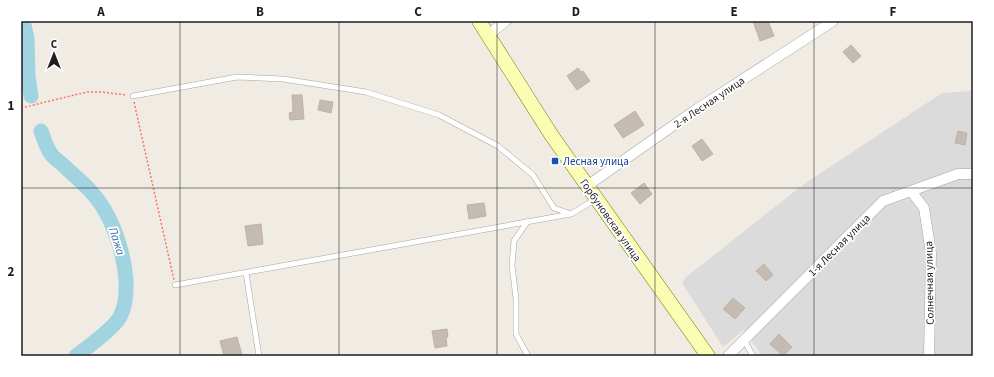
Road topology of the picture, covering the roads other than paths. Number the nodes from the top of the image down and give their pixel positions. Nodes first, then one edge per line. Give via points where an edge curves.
1 (479, 21) edge
2 (506, 21) edge
3 (833, 21) edge
4 (488, 35) junction
5 (133, 96) road end
6 (973, 174) edge
7 (587, 186) junction
8 (911, 191) junction
9 (596, 198) junction
10 (571, 214) junction
11 (527, 222) junction
12 (246, 273) junction
13 (175, 285) road end
14 (744, 340) junction
15 (259, 356) edge
16 (528, 356) edge
17 (708, 356) edge
18 (728, 356) edge
19 (753, 356) edge
20 (929, 356) edge

1 - 4 main road, Горбуновская улица
2 - 4 street
3 - 7 street, 2-я Лесная улица via 694,111
4 - 7 main road, Горбуновская улица
5 - 10 lane via 237,77 284,79 366,92 439,115 498,146 533,175 554,208
6 - 8 street, 1-я Лесная улица via 958,174
7 - 9 main road, Горбуновская улица
8 - 14 street, 1-я Лесная улица via 883,201
8 - 20 street, Солнечная улица via 924,208 931,253
9 - 10 lane
9 - 17 main road, Горбуновская улица
10 - 11 lane
11 - 12 lane
11 - 16 lane via 514,241 512,265 516,299 516,334
12 - 13 lane
12 - 15 lane
14 - 18 street, 1-я Лесная улица
14 - 19 lane

